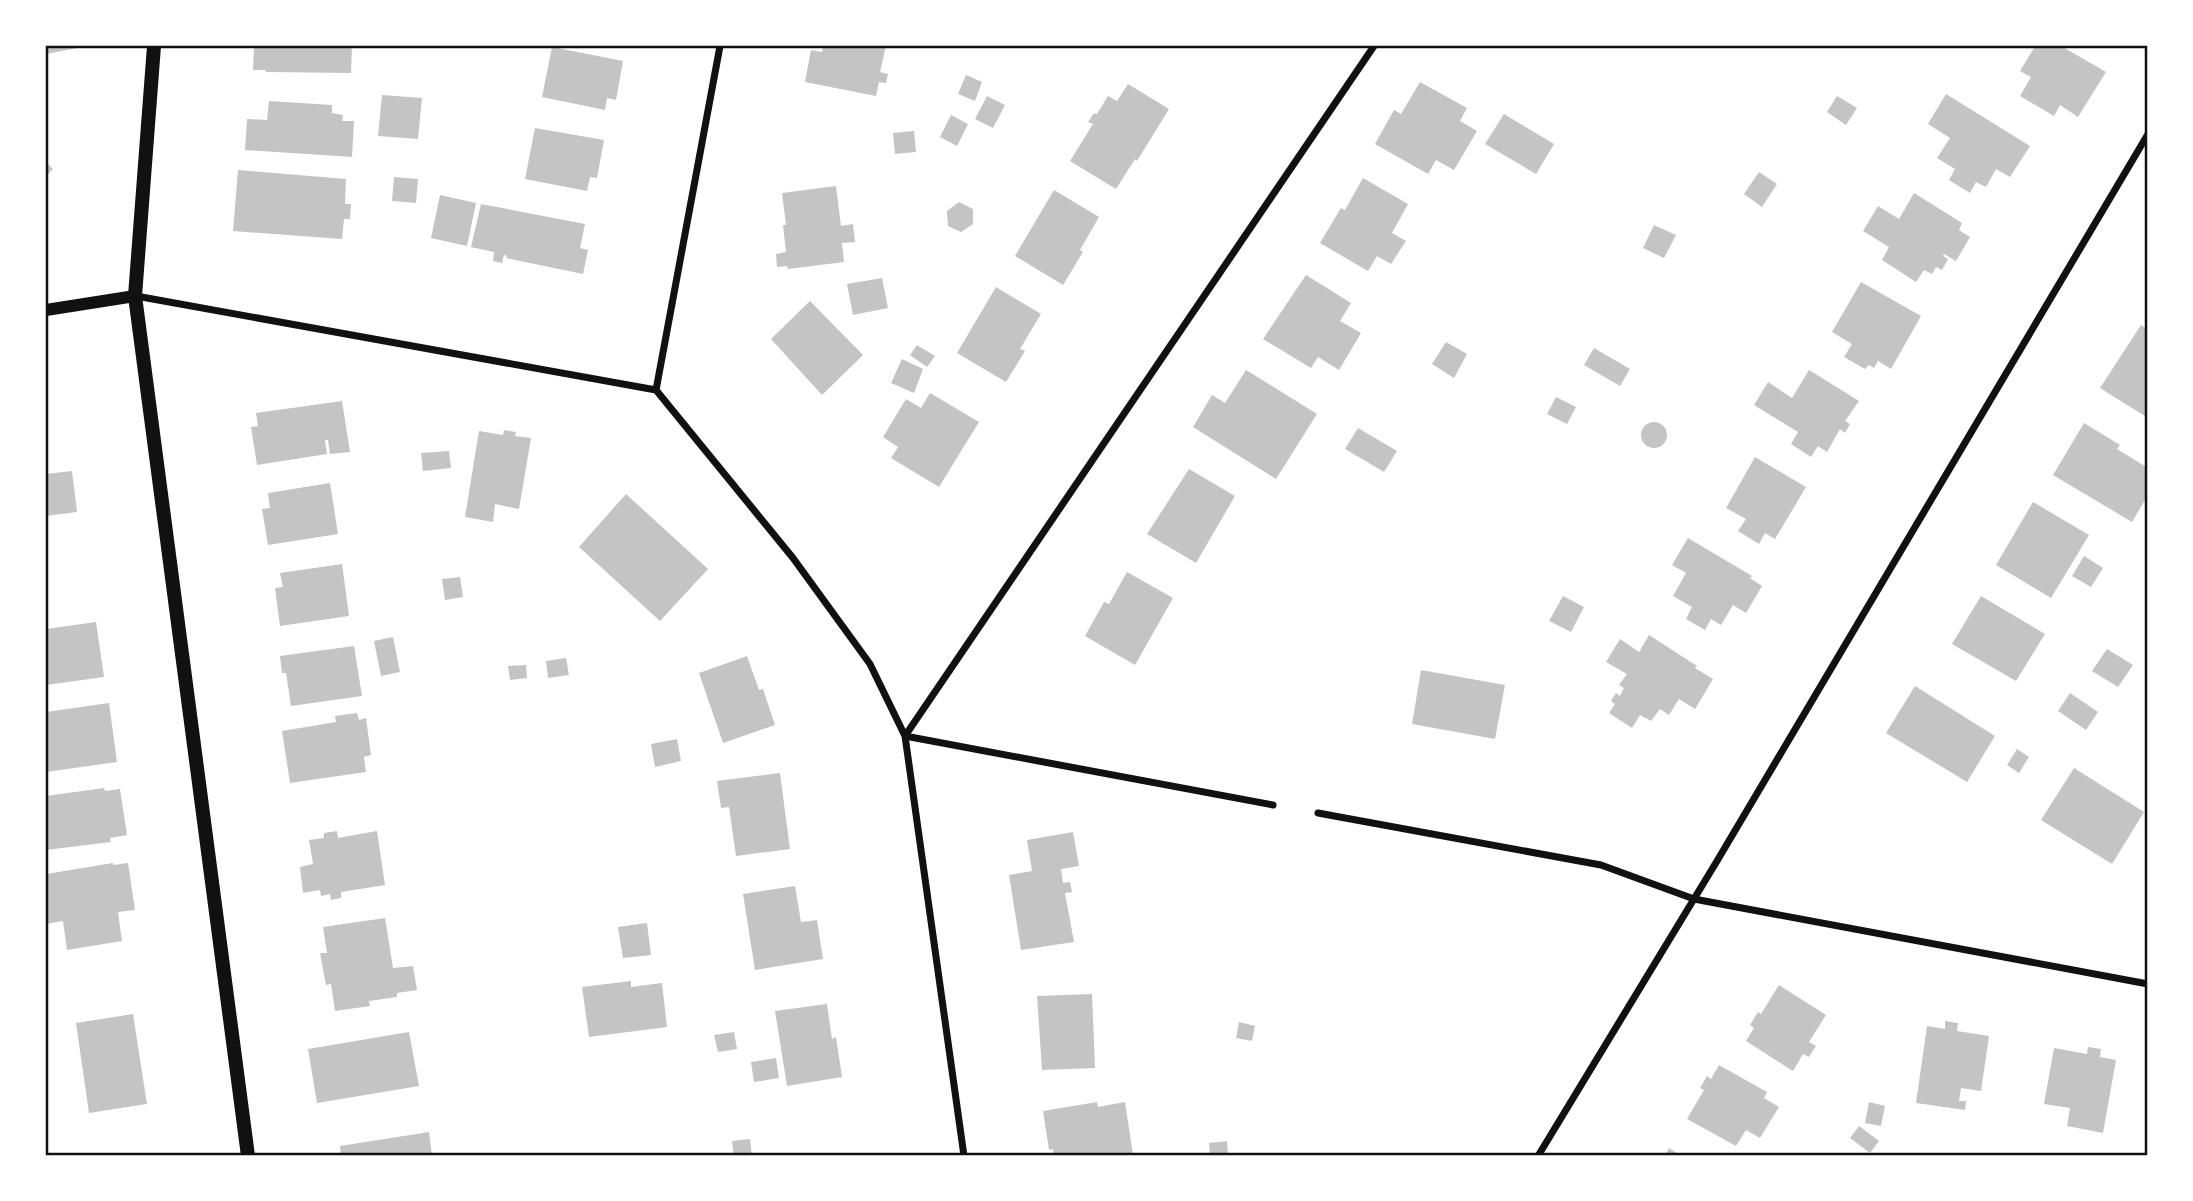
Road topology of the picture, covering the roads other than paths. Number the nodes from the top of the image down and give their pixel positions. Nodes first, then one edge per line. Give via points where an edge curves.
1 (154, 46) edge
2 (720, 46) edge
3 (1374, 46) edge
4 (2147, 134) edge
5 (135, 296) junction
6 (46, 310) edge
7 (656, 390) junction
8 (905, 736) junction
9 (1273, 805) dead end
10 (1318, 813) dead end
11 (1694, 899) junction
12 (2147, 984) edge
13 (248, 1156) edge
14 (964, 1156) edge
15 (1538, 1156) edge

1 - 5 main road
2 - 7 street
3 - 8 street
4 - 11 street
5 - 6 street
5 - 7 street
5 - 13 main road
7 - 8 street via 793,558 870,664
8 - 9 street
8 - 14 street
10 - 11 street via 1601,865
11 - 12 street
11 - 15 street

